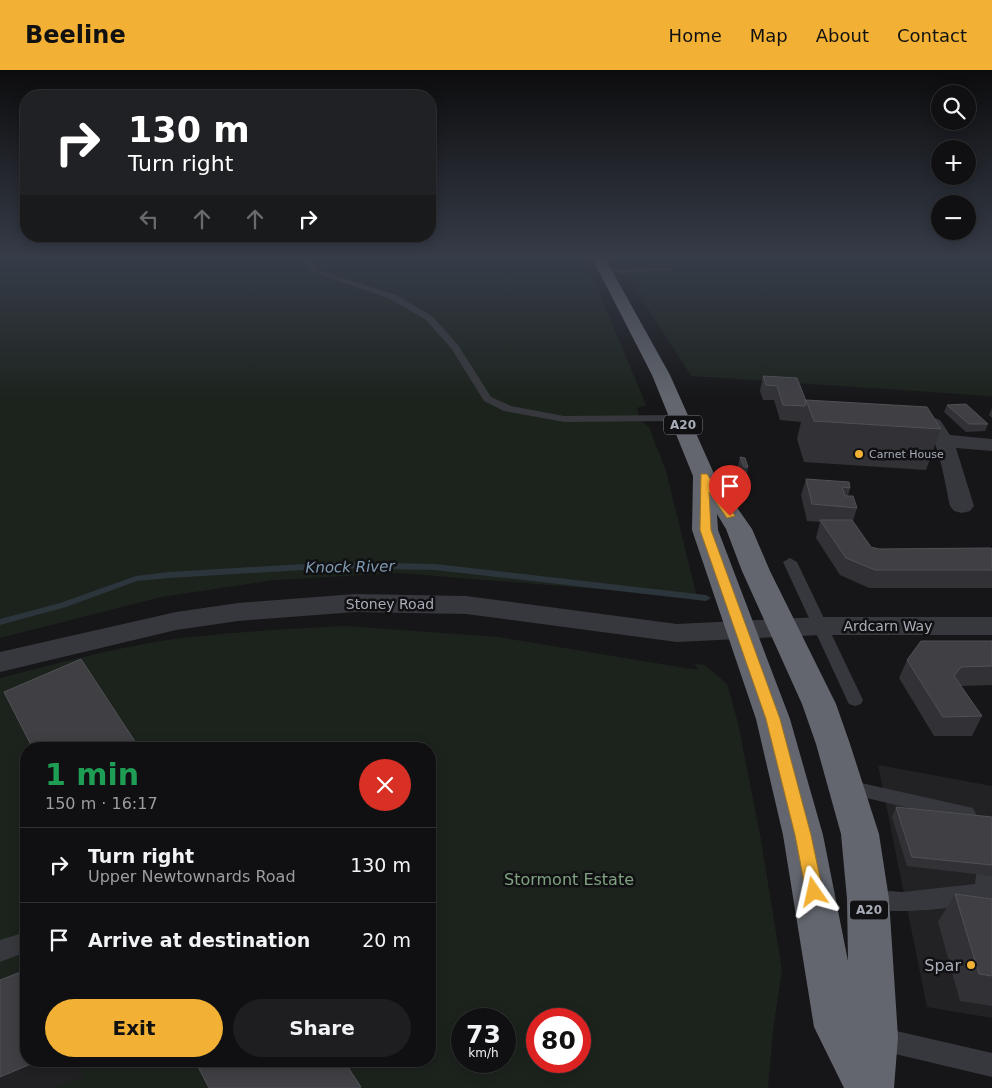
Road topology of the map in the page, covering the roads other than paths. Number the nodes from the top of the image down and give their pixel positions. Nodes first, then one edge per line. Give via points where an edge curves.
1 (407, 306) edge
2 (624, 306) edge
3 (889, 415) edge
4 (680, 418) junction
5 (944, 441) junction
6 (992, 444) edge
7 (704, 476) junction
8 (962, 506) dead end
9 (790, 562) dead end
10 (821, 626) junction
11 (992, 626) edge
12 (783, 627) junction
13 (740, 631) junction
14 (0, 662) edge
15 (855, 700) dead end
16 (845, 786) junction
17 (868, 900) junction
18 (20, 944) edge
19 (0, 952) edge
20 (992, 1065) edge
21 (870, 1069) edge

1 - 4 lane via 429,318 455,347 488,399 508,409 564,419
2 - 4 highway, A20
3 - 5 street via 916,417 933,424
4 - 7 highway, A20
5 - 6 street
5 - 8 street
7 - 12 highway, A20 via 739,529
7 - 13 highway, A20 via 705,530
9 - 10 lane
10 - 11 street, Ardcarn Way
10 - 12 street, Ardcarn Way
10 - 15 lane
12 - 13 street, Stoney Road
12 - 16 highway, A20 via 819,705
13 - 14 street, Stoney Road via 677,633 466,605 355,603 238,612 176,621
13 - 21 highway, A20 via 773,719 803,835 838,1027
16 - 17 highway, A20 via 860,834
16 - 17 lane via 966,814 988,857 985,892 903,902
17 - 21 highway, A20
18 - 19 lane
20 - 21 lane

